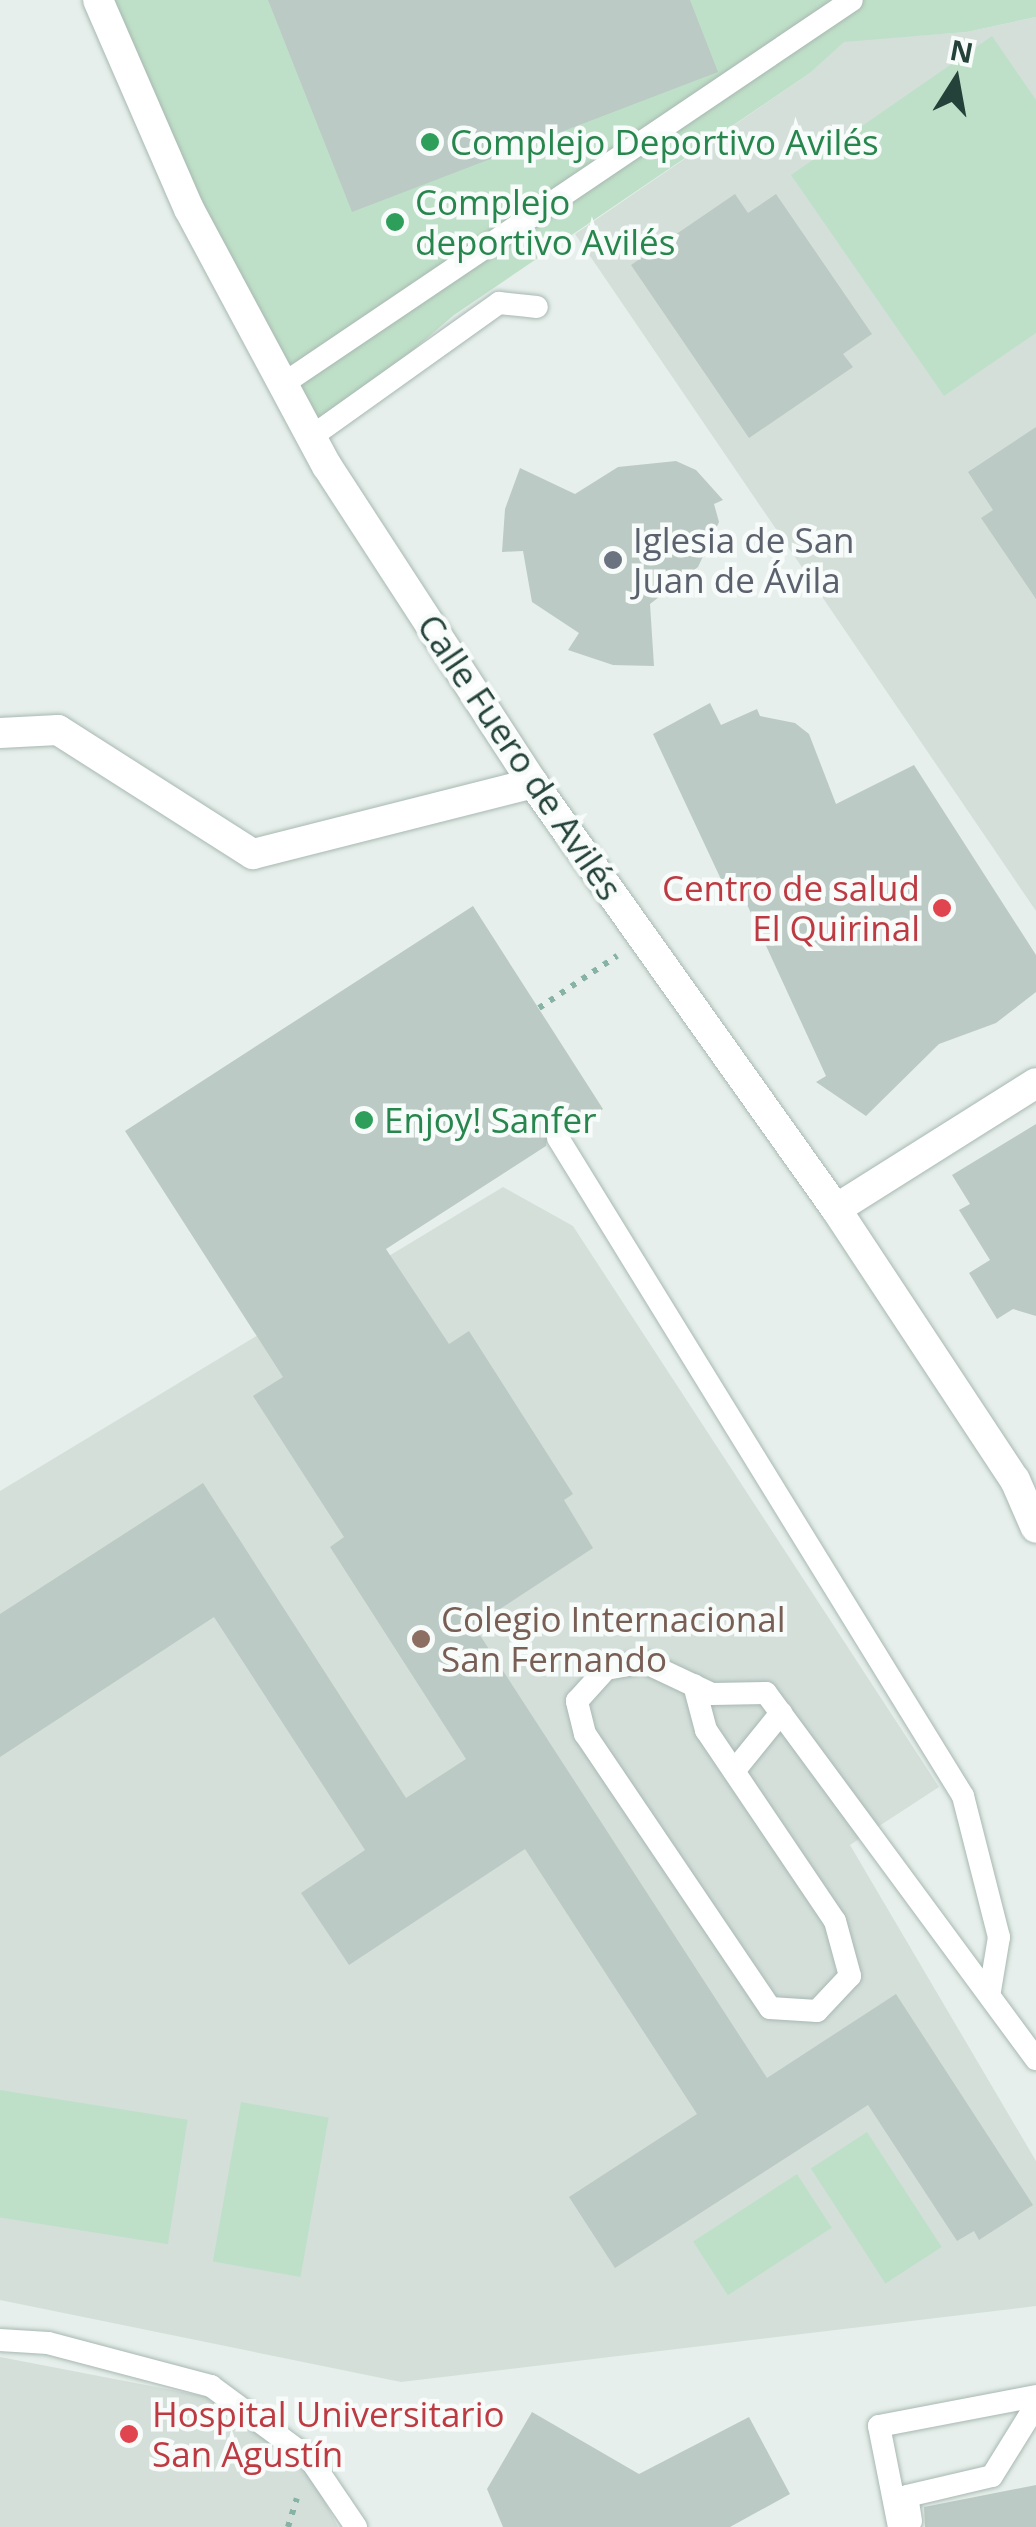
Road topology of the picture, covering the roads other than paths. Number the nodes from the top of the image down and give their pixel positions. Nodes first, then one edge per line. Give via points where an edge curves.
1 (98, 0) edge
2 (852, 0) edge
3 (537, 307) dead end
4 (283, 384) junction
5 (311, 437) junction
6 (0, 733) edge
7 (533, 784) junction
8 (1036, 1083) edge
9 (558, 1138) dead end
10 (836, 1208) junction
11 (1036, 1528) edge
12 (694, 1686) junction
13 (782, 1713) junction
14 (734, 1772) junction
15 (990, 1991) junction
16 (1036, 2058) edge
17 (0, 2340) edge
18 (1036, 2396) edge
19 (1036, 2405) edge
20 (356, 2527) edge
21 (899, 2527) edge
22 (912, 2527) edge

1 - 4 street, Calle Fuero de Avilés via 189,209
2 - 4 lane
3 - 5 lane via 498,303
4 - 5 street, Calle Fuero de Avilés
5 - 7 street, Calle Fuero de Avilés
6 - 7 street via 58,730 253,854
7 - 10 street, Calle Fuero de Avilés
8 - 10 street
9 - 15 lane via 963,1796 999,1937
10 - 11 street, Calle Fuero de Avilés via 1014,1480
12 - 13 lane via 712,1694 766,1693
12 - 14 lane via 706,1730
12 - 14 lane via 644,1662 606,1669 578,1701 585,1734 770,2008 817,2012 850,1976 835,1921
13 - 14 lane
13 - 15 lane
15 - 16 lane
17 - 20 lane via 48,2343 211,2386 310,2459
18 - 21 lane via 879,2426
19 - 22 lane via 992,2476 907,2496

